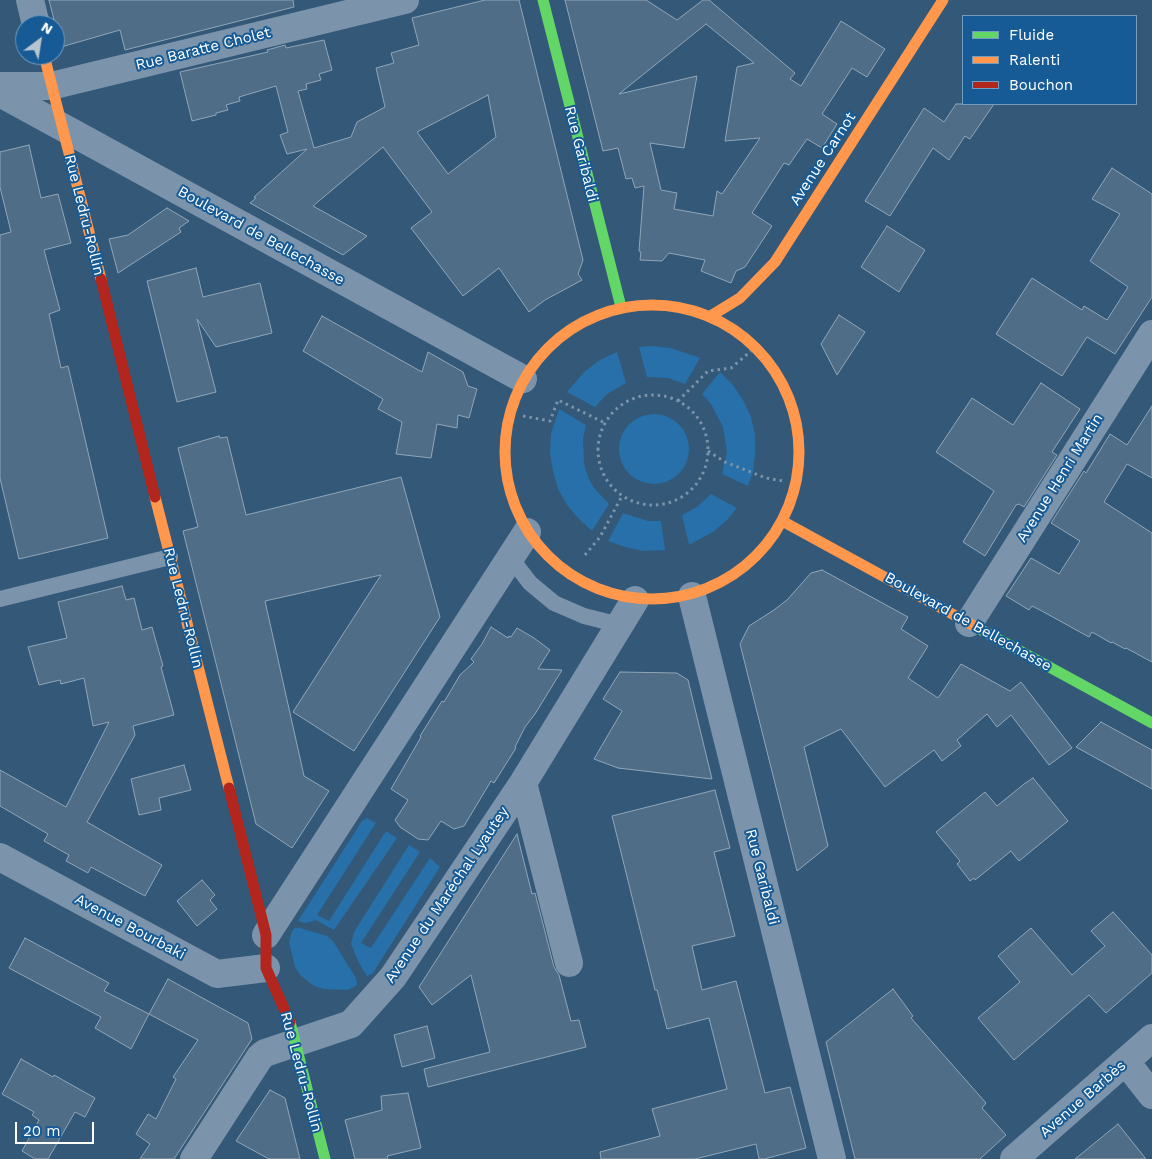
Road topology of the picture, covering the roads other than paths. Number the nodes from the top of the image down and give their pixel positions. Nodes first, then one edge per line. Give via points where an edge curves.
1 (30, 0) edge
2 (406, 0) edge
3 (543, 0) edge
4 (942, 0) edge
5 (34, 15) edge
6 (47, 65) edge
7 (0, 86) edge
8 (52, 86) junction
9 (0, 93) edge
10 (62, 126) junction
11 (621, 307) junction
12 (709, 317) junction
13 (1152, 334) edge
14 (523, 379) junction
15 (784, 522) junction
16 (527, 532) junction
17 (170, 557) junction
18 (510, 557) junction
19 (692, 596) junction
20 (0, 599) edge
21 (635, 600) junction
22 (969, 623) junction
23 (620, 624) junction
24 (1152, 723) edge
25 (523, 783) junction
26 (0, 857) edge
27 (266, 935) junction
28 (569, 963) dead end
29 (266, 968) junction
30 (1152, 1038) edge
31 (297, 1043) junction
32 (1126, 1062) junction
33 (1152, 1096) edge
34 (194, 1159) edge
35 (324, 1159) edge
36 (832, 1159) edge
37 (1014, 1159) edge

1 - 5 street
2 - 8 street, Rue Baratte Cholet
3 - 11 street, Rue Garibaldi
4 - 12 street, Avenue Carnot via 775,262 740,298
6 - 8 street, Rue Ledru-Rollin
7 - 8 street, Rue Baratte Cholet
8 - 10 street, Rue Ledru-Rollin
9 - 10 street, Boulevard de Bellechasse
10 - 14 street, Boulevard de Bellechasse
10 - 17 street, Rue Ledru-Rollin
11 - 12 street via 656,304 691,309
11 - 14 street via 592,317 549,345
12 - 15 street via 732,328 756,346 784,386 795,421 799,453 798,484
13 - 22 street, Avenue Henri Martin
14 - 16 street via 510,413 504,454 514,505
15 - 19 street via 756,560 727,581
15 - 22 street, Boulevard de Bellechasse
16 - 18 street
16 - 21 street via 572,576 595,590
17 - 20 lane
17 - 27 street, Rue Ledru-Rollin
18 - 23 lane via 530,583 554,603 584,616
18 - 27 street
19 - 21 street
19 - 36 street, Rue Garibaldi
21 - 23 street, Avenue du Maréchal Lyautey
22 - 24 street, Boulevard de Bellechasse
23 - 25 street, Avenue du Maréchal Lyautey
25 - 28 street
25 - 31 street, Avenue du Maréchal Lyautey via 393,977 351,1024
26 - 29 street, Avenue Bourbaki via 217,974
27 - 29 street, Rue Ledru-Rollin
29 - 31 street, Rue Ledru-Rollin
30 - 32 street, Avenue Barbès
31 - 34 street, Avenue du Maréchal Lyautey via 260,1057
31 - 35 street, Rue Ledru-Rollin
32 - 33 street
32 - 37 street, Avenue Barbès

